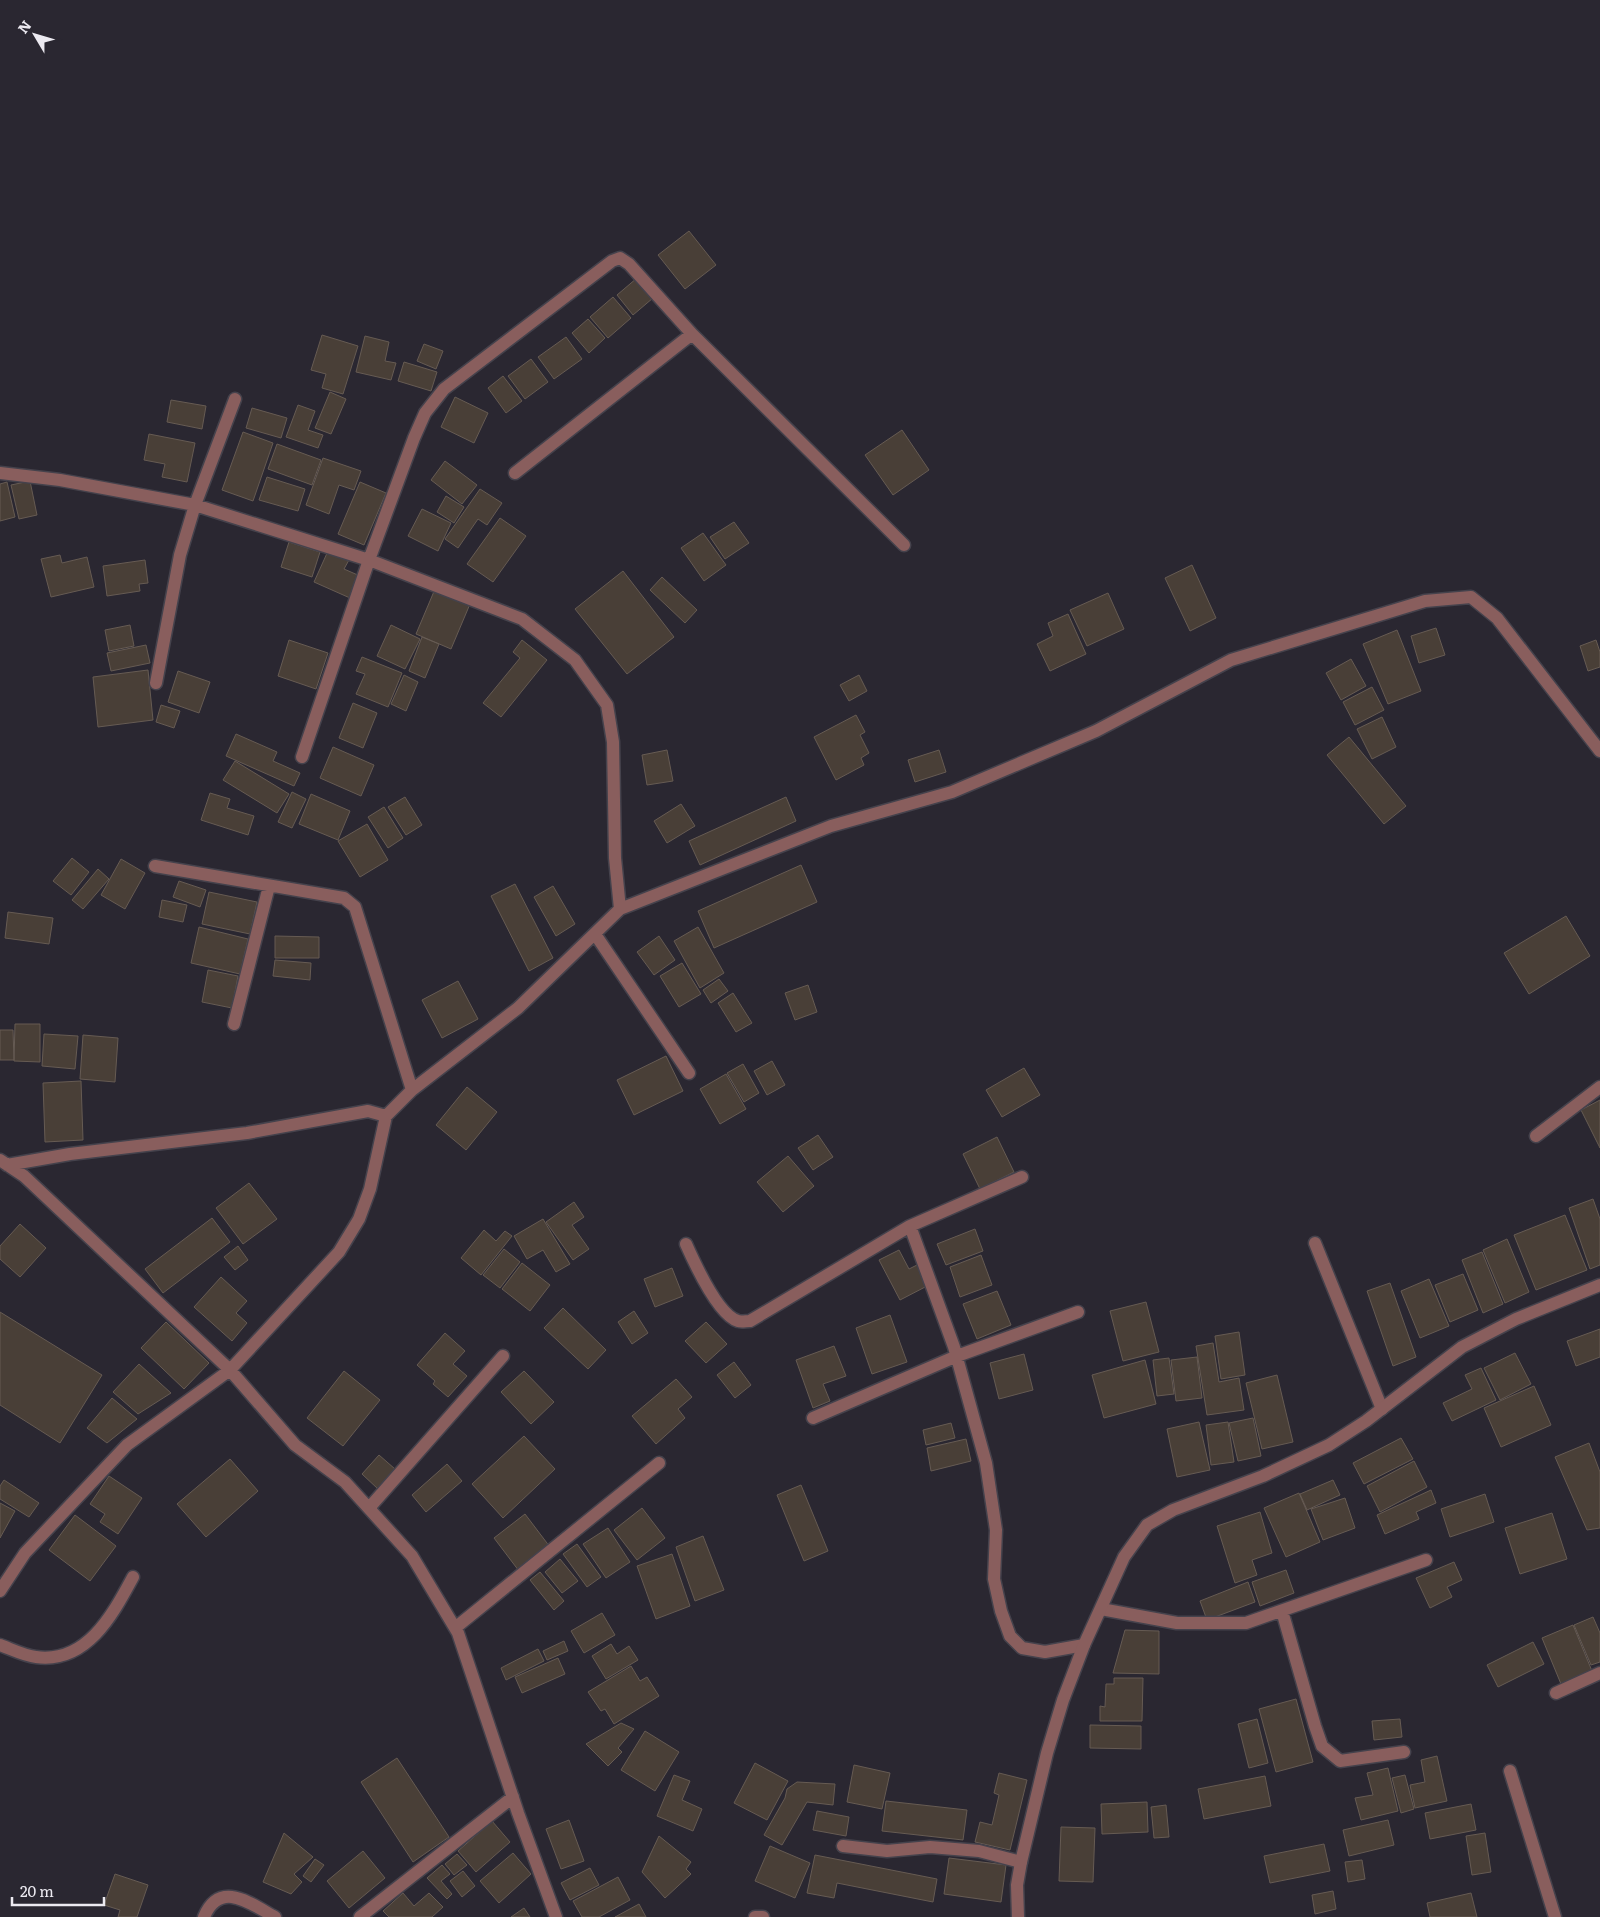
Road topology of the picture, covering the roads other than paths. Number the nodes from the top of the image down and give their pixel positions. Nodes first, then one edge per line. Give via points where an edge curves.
1 (692, 334) junction
2 (235, 399) dead end
3 (0, 473) edge
4 (515, 473) dead end
5 (195, 505) junction
6 (904, 545) dead end
7 (369, 560) junction
8 (156, 683) dead end
9 (1600, 751) edge
10 (302, 756) dead end
11 (155, 866) dead end
12 (269, 886) junction
13 (620, 909) junction
14 (595, 934) junction
15 (234, 1024) dead end
16 (689, 1074) dead end
17 (1600, 1088) edge
18 (412, 1090) junction
19 (386, 1116) junction
20 (1536, 1136) dead end
21 (4, 1163) edge
22 (1022, 1177) dead end
23 (910, 1226) junction
24 (1315, 1242) dead end
25 (686, 1244) dead end
26 (1600, 1286) edge
27 (1078, 1312) dead end
28 (503, 1356) dead end
29 (957, 1356) junction
30 (230, 1370) junction
31 (1382, 1409) junction
32 (813, 1418) dead end
33 (659, 1463) dead end
34 (369, 1508) junction
35 (1426, 1560) dead end
36 (133, 1577) dead end
37 (0, 1591) edge
38 (1101, 1609) junction
39 (1282, 1611) junction
40 (455, 1628) junction
41 (0, 1645) edge
42 (1084, 1645) junction
43 (1600, 1673) edge
44 (1556, 1692) dead end
45 (1404, 1752) dead end
46 (1510, 1771) dead end
47 (513, 1797) junction
48 (843, 1846) dead end
49 (1021, 1862) junction
50 (204, 1917) edge
51 (275, 1917) edge
52 (360, 1917) edge
53 (556, 1917) edge
54 (755, 1917) edge
55 (763, 1917) edge
56 (1018, 1917) edge
57 (1555, 1917) edge

1 - 4 street
1 - 6 street
1 - 7 street via 629,264 620,258 612,261 444,389 434,401 414,438
2 - 5 street
3 - 5 street via 60,480
5 - 7 street
5 - 8 street via 180,555
7 - 10 street
7 - 13 street via 522,619 575,660 607,705 613,742 615,858
9 - 13 street via 1497,618 1471,597 1425,601 1231,660 1096,732 952,792 831,826
11 - 12 street
12 - 15 street
12 - 18 street via 344,898 355,907
13 - 14 street
14 - 16 street
14 - 18 street via 518,1008
17 - 20 street
18 - 19 street
19 - 21 street via 368,1111 247,1133
19 - 30 street via 360,1219 338,1252
21 - 30 street via 24,1176
22 - 23 street
23 - 25 street via 750,1321 738,1321 729,1316 701,1278
23 - 29 street
24 - 31 street
26 - 31 street via 1516,1319 1462,1347
27 - 29 street
28 - 34 street
29 - 32 street
29 - 42 street via 986,1463 996,1530 994,1579 1010,1636 1022,1648 1045,1652
30 - 34 street via 295,1445 345,1482
30 - 37 street via 127,1445 25,1553
31 - 38 street via 1330,1445 1263,1476 1173,1510 1147,1525 1124,1557
33 - 40 street
34 - 40 street via 412,1556
35 - 39 street
36 - 41 street via 110,1619 84,1644 59,1657 36,1657
38 - 39 street via 1177,1623 1231,1624 1246,1623
38 - 42 street
39 - 45 street via 1322,1746 1340,1761
40 - 47 street
42 - 49 street via 1047,1753
43 - 44 street
46 - 57 street
47 - 52 street
47 - 53 street
48 - 49 street via 887,1851 930,1846 979,1851
49 - 56 street via 1017,1885
50 - 51 street via 217,1900 229,1896 240,1898
54 - 55 street

